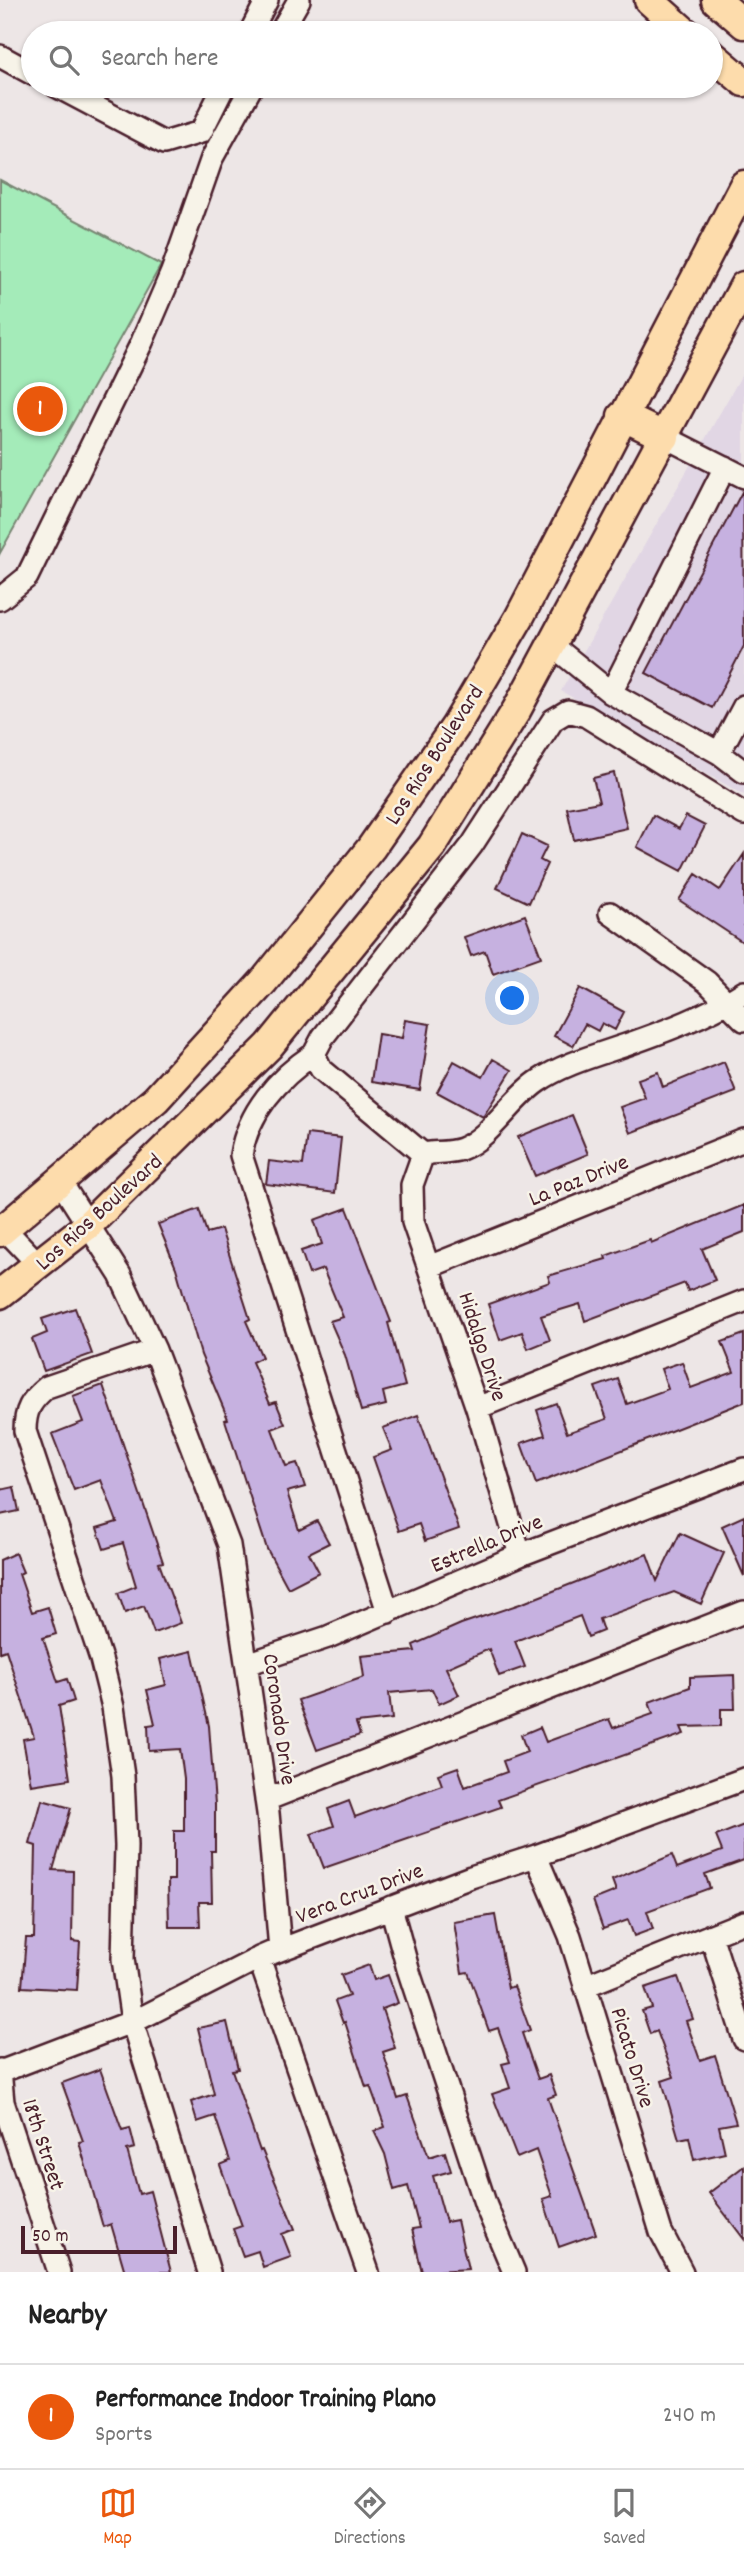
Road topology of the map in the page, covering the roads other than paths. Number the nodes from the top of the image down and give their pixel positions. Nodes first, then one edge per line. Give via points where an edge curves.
1 (267, 0) edge
2 (299, 0) edge
3 (649, 0) edge
4 (716, 0) edge
5 (256, 21) edge
6 (287, 21) edge
7 (673, 21) edge
8 (744, 24) edge
9 (0, 56) edge
10 (723, 64) edge
11 (21, 67) edge
12 (744, 82) edge
13 (79, 98) edge
14 (218, 98) edge
15 (245, 98) edge
16 (744, 185) edge
17 (744, 286) edge
18 (622, 416) junction
19 (665, 437) junction
20 (735, 472) edge
21 (0, 599) edge
22 (519, 618) junction
23 (552, 645) junction
24 (611, 693) junction
25 (744, 706) edge
26 (719, 753) junction
27 (744, 772) edge
28 (744, 814) edge
29 (610, 913) dead end
30 (736, 998) edge
31 (744, 1020) edge
32 (314, 1054) junction
33 (744, 1140) edge
34 (423, 1154) junction
35 (60, 1181) junction
36 (88, 1225) junction
37 (2, 1228) edge
38 (39, 1265) junction
39 (431, 1266) junction
40 (0, 1294) edge
41 (744, 1301) edge
42 (155, 1350) junction
43 (477, 1408) junction
44 (744, 1469) edge
45 (520, 1555) junction
46 (388, 1612) junction
47 (744, 1612) edge
48 (247, 1664) junction
49 (744, 1779) edge
50 (267, 1800) junction
51 (536, 1856) junction
52 (391, 1907) junction
53 (744, 1922) edge
54 (711, 1935) junction
55 (259, 1958) junction
56 (585, 1986) junction
57 (132, 2021) junction
58 (744, 2039) edge
59 (0, 2071) edge
60 (59, 2272) edge
61 (209, 2272) edge
62 (368, 2272) edge
63 (514, 2272) edge
64 (682, 2272) edge

1 - 5 street
2 - 6 street
3 - 7 main road
4 - 8 main road
9 - 11 street
10 - 12 main road
13 - 14 street via 164,143 201,132
15 - 21 street via 212,158 172,272 136,355 27,577
16 - 18 main road, Los Rios Boulevard
17 - 19 main road, Los Rios Boulevard
18 - 19 main road
18 - 22 main road, Los Rios Boulevard
19 - 20 street
19 - 23 main road, Los Rios Boulevard
20 - 24 street
22 - 23 main road
22 - 35 main road, Los Rios Boulevard via 455,727 371,848 264,981 156,1099
23 - 24 street
23 - 36 main road, Los Rios Boulevard via 470,787 389,901 269,1046
24 - 26 street
25 - 26 street
26 - 27 street
28 - 32 street via 586,716 568,711 553,720 472,845
29 - 30 street
30 - 31 street
30 - 34 street via 537,1082 481,1138 459,1150
32 - 34 street via 321,1069
32 - 46 street via 295,1067 261,1104 245,1130 241,1155
33 - 39 street, La Paz Drive
34 - 39 street, Hidalgo Drive via 412,1185 413,1222
35 - 36 street, Coronado Drive
35 - 37 main road, Los Rios Boulevard
36 - 38 main road, Los Rios Boulevard
36 - 42 street, Coronado Drive via 120,1275
37 - 38 street
38 - 40 main road, Los Rios Boulevard
39 - 43 street, Hidalgo Drive
41 - 43 street
42 - 48 street, Coronado Drive via 229,1545
42 - 57 street via 47,1387 33,1398 25,1415 27,1438 113,1707 123,1776 123,1959
43 - 45 street, Hidalgo Drive
44 - 45 street, Estrella Drive
45 - 46 street, Estrella Drive
46 - 48 street, Estrella Drive
47 - 50 street
48 - 50 street, Coronado Drive
49 - 51 street, Vera Cruz Drive
50 - 55 street, Coronado Drive via 280,1950
51 - 52 street, Vera Cruz Drive
51 - 56 street, Picato Drive via 570,1936
52 - 55 street, Vera Cruz Drive
52 - 63 street via 486,2206
53 - 54 street
54 - 56 street
54 - 58 street
55 - 57 street, Vera Cruz Drive
55 - 62 street
56 - 64 street, Picato Drive via 661,2232
57 - 59 street, Vera Cruz Drive
57 - 61 street
59 - 60 street, 18th Street via 3,2102

